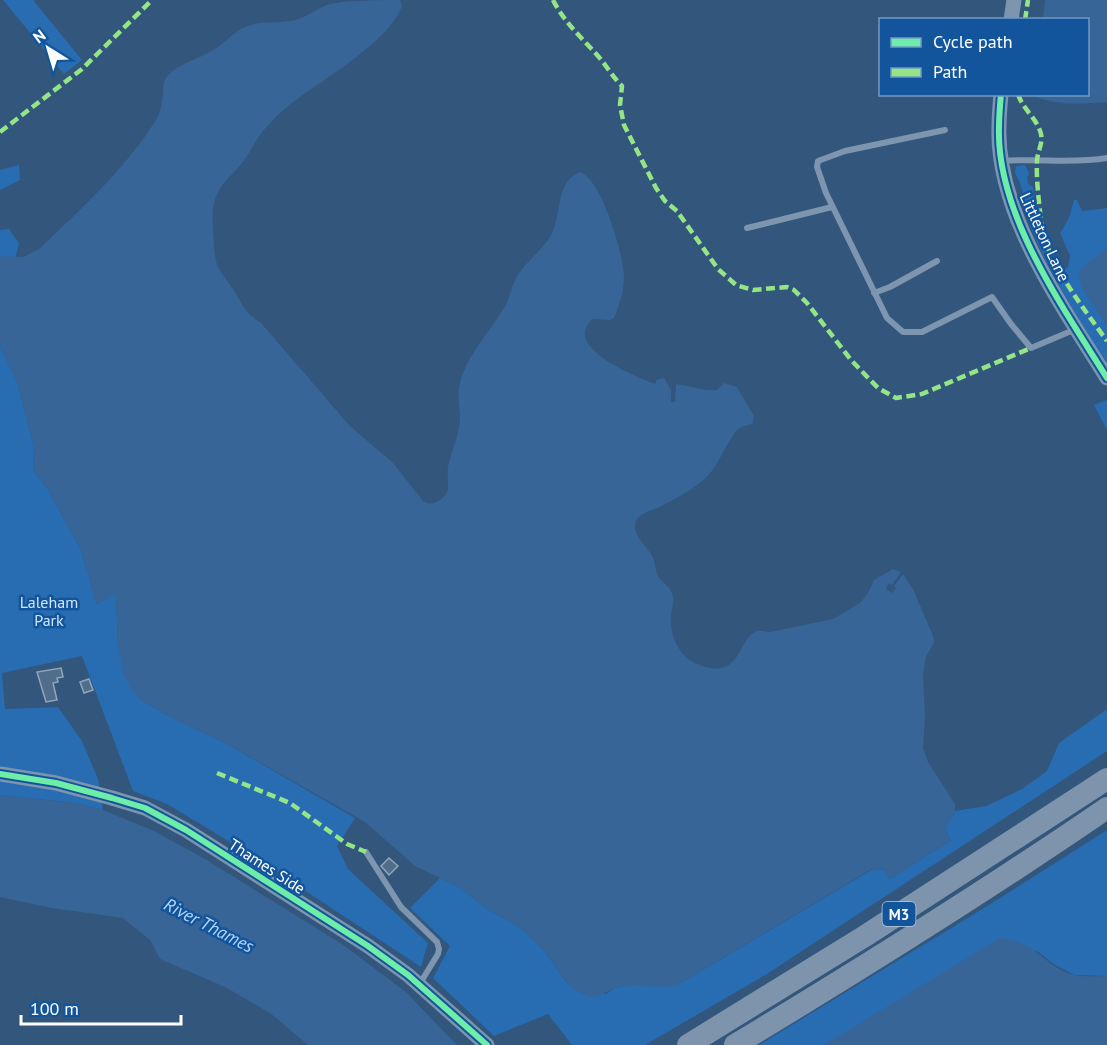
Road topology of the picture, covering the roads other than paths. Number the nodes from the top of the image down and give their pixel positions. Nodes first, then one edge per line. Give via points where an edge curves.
1 (1014, 0) edge
2 (1011, 18) edge
3 (1001, 96) edge
4 (945, 130) dead end
5 (1107, 158) edge
6 (1002, 162) junction
7 (832, 207) junction
8 (747, 228) dead end
9 (937, 261) dead end
10 (874, 293) junction
11 (1077, 328) junction
12 (1107, 378) edge
13 (0, 774) edge
14 (1107, 779) edge
15 (1107, 808) edge
16 (366, 852) dead end
17 (419, 985) junction
18 (487, 1045) edge
19 (688, 1045) edge
20 (735, 1045) edge

1 - 2 street
3 - 6 street, Littleton Lane via 998,128
4 - 7 lane via 822,158 817,167
5 - 6 lane
6 - 11 street, Littleton Lane via 1021,226
7 - 8 lane
7 - 10 lane
9 - 10 lane
10 - 11 lane via 887,318 908,333 922,332 992,297 1031,348
11 - 12 street, Littleton Lane
13 - 17 street, Thames Side via 56,783 145,808 368,946
14 - 19 highway, M3
15 - 20 highway, M3
16 - 17 lane via 401,907 437,942 438,954
17 - 18 street, Thames Side

